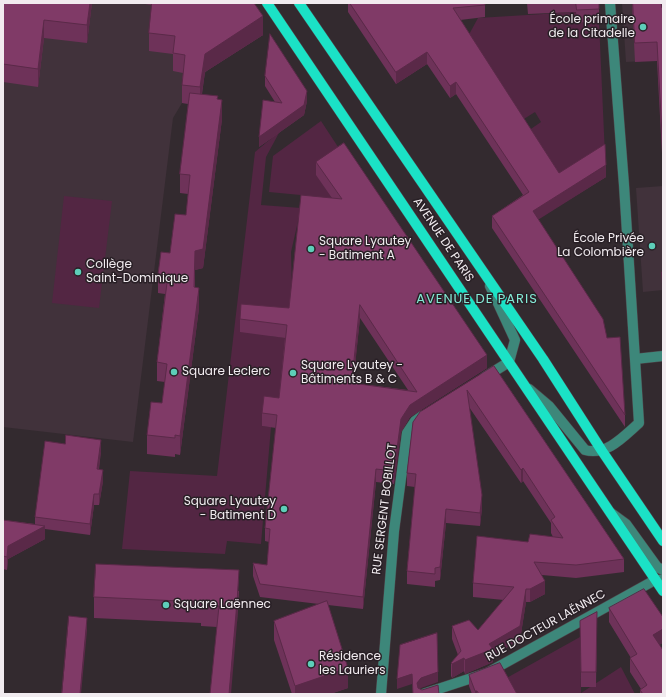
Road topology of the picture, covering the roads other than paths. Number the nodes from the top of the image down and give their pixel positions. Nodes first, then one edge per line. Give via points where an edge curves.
1 (267, 3) edge
2 (299, 3) edge
3 (610, 3) edge
4 (481, 269) junction
5 (663, 356) edge
6 (635, 359) junction
7 (509, 362) junction
8 (476, 382) edge
9 (525, 386) junction
10 (432, 409) edge
11 (602, 451) junction
12 (611, 514) junction
13 (663, 541) edge
14 (663, 570) edge
15 (659, 580) edge
16 (663, 591) edge
17 (381, 694) edge
18 (423, 694) edge

1 - 7 main road, AVENUE DE PARIS
2 - 4 main road, AVENUE DE PARIS
3 - 6 street
4 - 7 street via 515,340
4 - 11 main road, AVENUE DE PARIS
5 - 6 street
6 - 11 street via 639,423 623,438
7 - 8 street
7 - 9 main road, AVENUE DE PARIS
9 - 11 street via 549,406 585,450
9 - 12 main road, AVENUE DE PARIS
10 - 17 street, RUE SERGENT BOBILLOT via 415,421 407,433 394,531
11 - 13 main road, AVENUE DE PARIS
12 - 14 street via 626,524 657,567
12 - 15 main road, AVENUE DE PARIS
15 - 16 main road, AVENUE DE PARIS
15 - 18 street, RUE DOCTEUR LAËNNEC via 487,673

